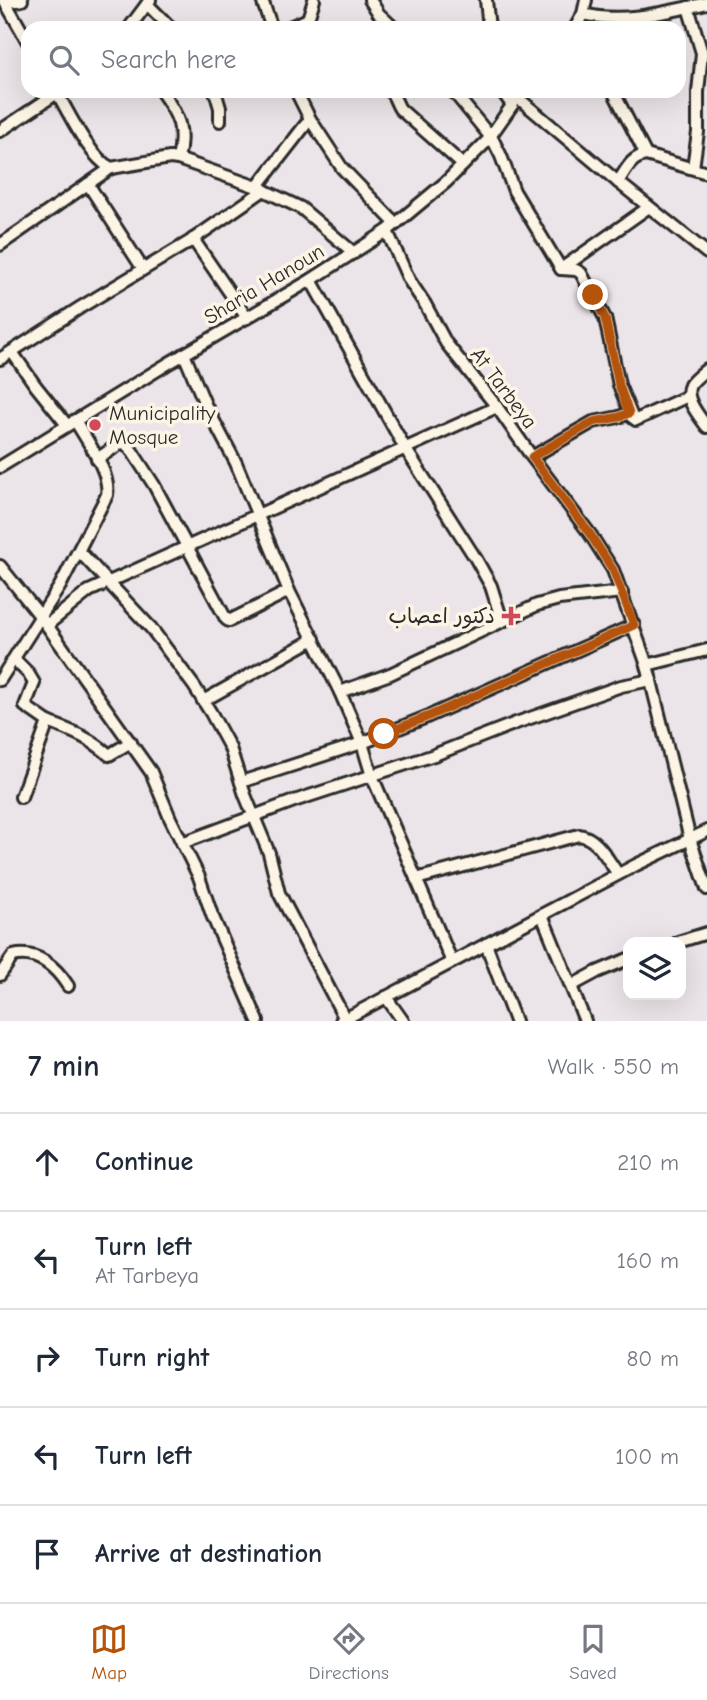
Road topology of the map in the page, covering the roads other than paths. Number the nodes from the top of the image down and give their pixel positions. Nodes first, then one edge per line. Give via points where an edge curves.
1 (6, 0) edge
2 (22, 0) edge
3 (262, 0) edge
4 (314, 0) edge
5 (370, 0) edge
6 (586, 0) edge
7 (660, 0) edge
8 (486, 1) edge
9 (148, 2) edge
10 (707, 2) edge
11 (688, 7) junction
12 (661, 13) junction
13 (583, 14) junction
14 (134, 21) edge
15 (165, 21) edge
16 (270, 21) edge
17 (310, 21) edge
18 (386, 21) edge
19 (488, 21) edge
20 (579, 21) edge
21 (585, 21) edge
22 (21, 29) edge
23 (49, 98) edge
24 (62, 98) edge
25 (166, 98) edge
26 (217, 98) edge
27 (300, 98) edge
28 (394, 98) edge
29 (459, 98) edge
30 (517, 98) edge
31 (616, 98) edge
32 (310, 119) junction
33 (220, 121) dead end
34 (0, 131) edge
35 (490, 136) junction
36 (644, 154) junction
37 (178, 159) junction
38 (463, 165) junction
39 (111, 168) junction
40 (693, 168) junction
41 (707, 173) edge
42 (618, 182) junction
43 (88, 184) junction
44 (260, 189) junction
45 (649, 207) junction
46 (391, 228) junction
47 (193, 239) junction
48 (0, 245) edge
49 (354, 253) junction
50 (707, 253) edge
51 (561, 269) junction
52 (143, 270) junction
53 (311, 280) junction
54 (247, 318) junction
55 (12, 352) junction
56 (184, 354) junction
57 (0, 359) edge
58 (707, 369) edge
59 (688, 396) junction
60 (497, 407) junction
61 (629, 413) junction
62 (71, 423) junction
63 (707, 428) edge
64 (405, 448) junction
65 (532, 457) junction
66 (97, 459) junction
67 (0, 467) edge
68 (257, 516) junction
69 (188, 546) junction
70 (79, 551) junction
71 (0, 566) edge
72 (108, 582) junction
73 (289, 590) junction
74 (622, 592) junction
75 (44, 621) junction
76 (502, 621) junction
77 (634, 625) junction
78 (314, 639) junction
79 (707, 650) edge
80 (14, 659) junction
81 (647, 665) junction
82 (0, 680) edge
83 (651, 680) junction
84 (340, 692) junction
85 (203, 701) junction
86 (48, 722) junction
87 (131, 742) junction
88 (362, 743) junction
89 (372, 776) junction
90 (241, 782) junction
91 (20, 797) dead end
92 (254, 816) junction
93 (707, 831) edge
94 (690, 839) junction
95 (182, 843) junction
96 (618, 874) junction
97 (416, 879) junction
98 (707, 889) edge
99 (542, 915) junction
100 (707, 933) edge
101 (686, 940) edge
102 (486, 944) junction
103 (623, 961) edge
104 (452, 962) junction
105 (0, 975) edge
106 (68, 986) dead end
107 (571, 986) junction
108 (386, 997) junction
109 (343, 1020) edge
110 (258, 1021) edge
111 (402, 1021) edge
112 (515, 1021) edge
113 (585, 1021) edge

1 - 2 street
1 - 22 street
3 - 16 street
4 - 17 street
5 - 18 street
6 - 13 street
7 - 12 street
8 - 19 street
9 - 14 street
9 - 15 street
10 - 11 street
11 - 12 street
11 - 40 street via 702,53
12 - 13 street via 622,19
13 - 20 street
13 - 21 street
23 - 34 street
24 - 39 street via 96,157
25 - 37 street via 179,122
26 - 33 street
27 - 32 street
28 - 38 street via 400,109
29 - 35 street
30 - 35 street, Sharia Hanoun
30 - 42 street
31 - 36 street
32 - 44 street
32 - 46 street via 342,168
35 - 38 street, Sharia Hanoun
35 - 51 street via 514,191
36 - 40 street
36 - 42 street via 629,164
37 - 39 street
37 - 44 street
38 - 46 street, Sharia Hanoun
39 - 43 street
40 - 41 street
42 - 45 street
43 - 48 street
43 - 52 street
44 - 47 street
44 - 49 street via 300,208
45 - 50 street
45 - 51 street
46 - 49 street, Sharia Hanoun
46 - 60 street, At Tarbeya via 409,281 446,343
47 - 52 street
47 - 54 street
49 - 53 street, Sharia Hanoun
51 - 61 street via 581,273 605,318
52 - 55 street
53 - 54 street, Sharia Hanoun
53 - 64 street
54 - 56 street, Sharia Hanoun
55 - 57 street
55 - 62 street
56 - 62 street, Sharia Hanoun
56 - 68 street
58 - 59 street via 690,384
59 - 61 street via 636,420
59 - 63 street
60 - 64 street
60 - 65 street, At Tarbeya
61 - 65 street via 593,422
62 - 66 street
62 - 67 street, Sharia Hanoun
64 - 68 street
64 - 76 street via 476,559
65 - 74 street, At Tarbeya via 590,534
66 - 69 street via 125,443
66 - 70 street via 106,478 107,495
68 - 69 street
68 - 73 street
69 - 72 street
69 - 73 street via 229,621
70 - 72 street
70 - 75 street
71 - 75 street
72 - 75 street
72 - 85 street via 151,628
73 - 78 street
74 - 76 street via 548,602
74 - 77 street, At Tarbeya
75 - 80 street
75 - 87 street
76 - 84 street via 390,674
77 - 81 street, At Tarbeya
77 - 88 street
78 - 84 street
78 - 85 street
79 - 81 street
80 - 82 street
80 - 86 street via 34,683 25,706
81 - 83 street, At Tarbeya
83 - 89 street
83 - 94 street, At Tarbeya
84 - 88 street
85 - 90 street via 230,748
86 - 87 street via 83,735 109,755
86 - 91 street
87 - 95 street
88 - 89 street
88 - 90 street
89 - 92 street
89 - 97 street
90 - 92 street
92 - 95 street
92 - 109 street via 279,893
93 - 94 street
94 - 96 street
94 - 98 street, At Tarbeya
95 - 110 street
96 - 97 street via 593,840 579,835
96 - 99 street
97 - 104 street
99 - 102 street
99 - 107 street
100 - 101 street
102 - 104 street
102 - 112 street
103 - 107 street
104 - 108 street
105 - 106 street via 12,957 30,955 51,966
107 - 113 street
108 - 109 street
108 - 111 street

